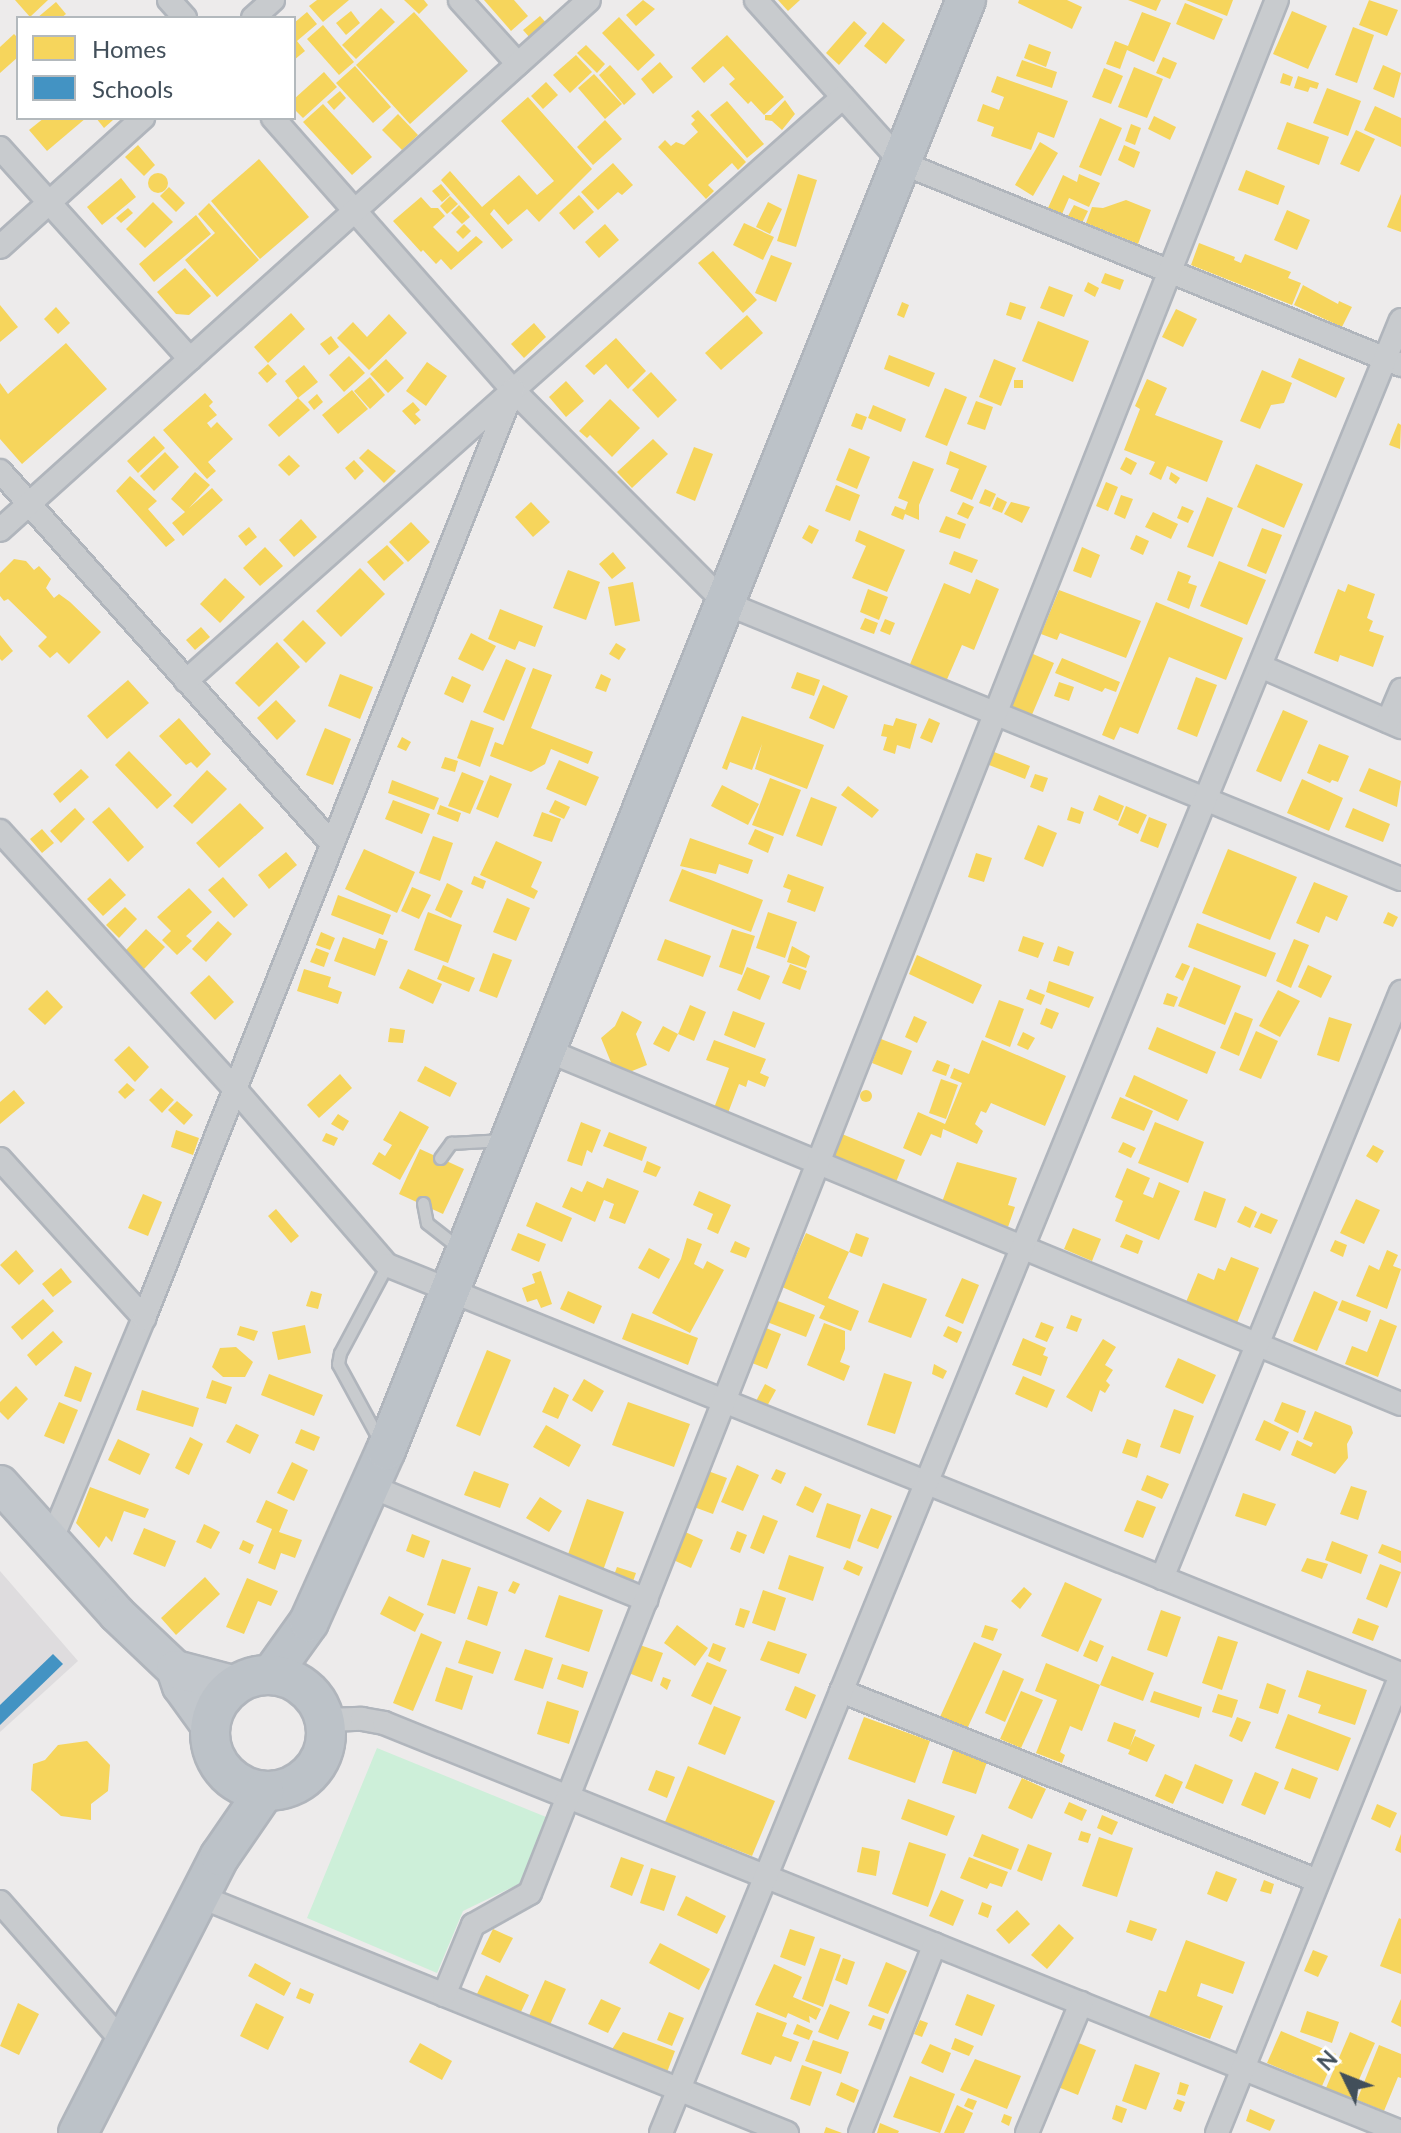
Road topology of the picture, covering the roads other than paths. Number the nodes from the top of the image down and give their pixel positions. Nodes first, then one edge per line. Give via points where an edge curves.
1 (169, 0) edge
2 (273, 0) edge
3 (460, 0) edge
4 (589, 0) edge
5 (756, 0) edge
6 (966, 0) edge
7 (1277, 0) edge
8 (183, 16) edge
9 (255, 16) edge
10 (518, 64) junction
11 (843, 97) junction
12 (141, 120) edge
13 (275, 120) edge
14 (0, 148) edge
15 (902, 163) junction
16 (49, 203) junction
17 (355, 211) junction
18 (0, 247) edge
19 (1170, 271) junction
20 (1401, 320) edge
21 (190, 359) junction
22 (1393, 362) edge
23 (513, 390) junction
24 (0, 471) edge
25 (29, 504) junction
26 (0, 530) edge
27 (725, 603) junction
28 (1260, 666) junction
29 (186, 681) junction
30 (1401, 690) edge
31 (995, 713) junction
32 (1394, 724) edge
33 (1205, 799) junction
34 (0, 831) edge
35 (332, 844) junction
36 (1401, 879) edge
37 (1401, 992) edge
38 (546, 1050) junction
39 (235, 1089) junction
40 (510, 1139) junction
41 (440, 1158) dead end
42 (0, 1159) edge
43 (818, 1162) junction
44 (423, 1203) dead end
45 (1022, 1247) junction
46 (465, 1253) junction
47 (387, 1265) junction
48 (450, 1290) junction
49 (144, 1318) junction
50 (1257, 1345) junction
51 (724, 1401) junction
52 (1401, 1404) edge
53 (386, 1450) junction
54 (926, 1483) junction
55 (0, 1484) edge
56 (370, 1486) junction
57 (51, 1541) junction
58 (1162, 1578) junction
59 (646, 1600) junction
60 (175, 1669) junction
61 (1401, 1675) edge
62 (271, 1683) junction
63 (841, 1691) junction
64 (325, 1720) junction
65 (210, 1726) junction
66 (219, 1765) junction
67 (264, 1792) junction
68 (569, 1797) junction
69 (220, 1856) junction
70 (766, 1876) junction
71 (1318, 1881) junction
72 (199, 1896) junction
73 (0, 1902) edge
74 (935, 1944) junction
75 (444, 1995) junction
76 (1081, 2003) junction
77 (124, 2043) junction
78 (1243, 2068) junction
79 (679, 2090) junction
80 (1401, 2132) edge
81 (78, 2133) edge
82 (661, 2133) edge
83 (787, 2133) edge
84 (860, 2133) edge
85 (1027, 2133) edge
86 (1217, 2133) edge

1 - 8 street
2 - 9 street
3 - 10 street
4 - 10 street
5 - 11 street
6 - 15 highway
7 - 19 street
10 - 17 street
11 - 15 street
11 - 23 street
12 - 16 street
13 - 17 street
14 - 16 street
15 - 19 street
15 - 27 highway
16 - 18 street
16 - 21 street
17 - 21 street
17 - 23 street
19 - 22 street
19 - 31 street
20 - 22 street
21 - 25 street
22 - 28 street
23 - 27 street
23 - 29 street
23 - 35 street
24 - 25 street
25 - 26 street
25 - 29 street
27 - 31 street
27 - 38 highway
28 - 32 street
28 - 33 street
29 - 35 street
30 - 32 street
31 - 33 street
31 - 43 street
33 - 36 street
33 - 45 street
34 - 39 street
35 - 39 street
37 - 50 street
38 - 40 highway
38 - 43 street
39 - 47 street
39 - 49 street
40 - 41 lane via 451,1143
40 - 46 highway
42 - 49 street
43 - 45 street
43 - 51 street
44 - 46 lane via 427,1223
45 - 50 street
45 - 54 street
46 - 48 highway
47 - 48 street
47 - 53 lane via 338,1364
48 - 51 street
48 - 53 highway
49 - 57 street
50 - 52 street
50 - 58 street
51 - 54 street
51 - 59 street
53 - 56 highway
54 - 58 street
54 - 63 street
55 - 57 main road
56 - 59 street
56 - 62 highway via 309,1622 312,1643
57 - 60 main road
58 - 61 street
59 - 68 street
60 - 62 main road
60 - 65 main road
61 - 71 street
62 - 64 highway via 317,1702
62 - 65 highway via 215,1710
63 - 70 street
63 - 71 street
64 - 67 highway via 324,1746 313,1770 283,1790
64 - 68 street via 384,1723
65 - 66 highway
66 - 67 highway via 246,1788
66 - 69 highway
67 - 69 highway
68 - 70 street
68 - 75 street via 530,1893 473,1925
69 - 72 highway
70 - 74 street
70 - 79 street
71 - 78 street
72 - 75 street
72 - 77 highway
73 - 77 street
74 - 76 street
74 - 84 street
75 - 79 street
76 - 78 street
76 - 85 street
77 - 81 highway
78 - 80 street
78 - 86 street
79 - 82 street
79 - 83 street

